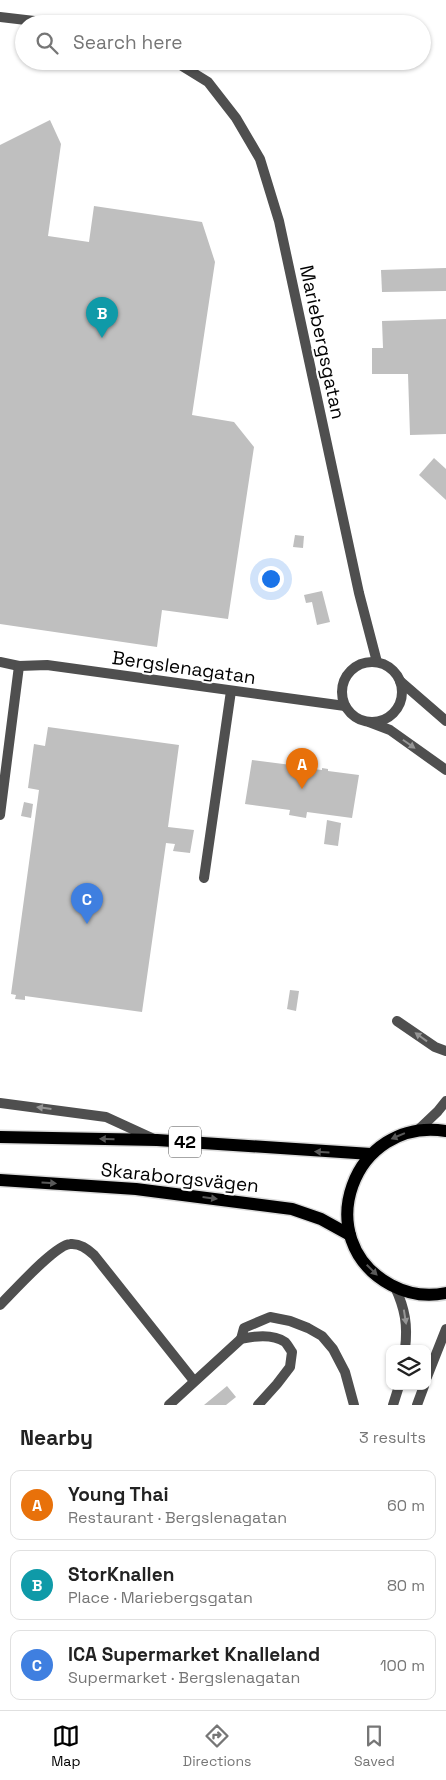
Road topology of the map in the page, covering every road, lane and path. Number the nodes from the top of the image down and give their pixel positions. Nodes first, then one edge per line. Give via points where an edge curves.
1 (0, 17) edge
2 (15, 19) edge
3 (189, 70) edge
4 (0, 662) edge
5 (377, 662) junction
6 (19, 666) junction
7 (400, 682) junction
8 (231, 691) junction
9 (345, 706) junction
10 (446, 721) edge
11 (368, 722) junction
12 (446, 770) edge
13 (0, 815) edge
14 (204, 878) dead end
15 (398, 1020) dead end
16 (446, 1051) edge
17 (446, 1101) edge
18 (0, 1103) edge
19 (418, 1130) junction
20 (446, 1131) edge
21 (0, 1137) edge
22 (157, 1140) junction
23 (371, 1154) junction
24 (0, 1180) edge
25 (350, 1235) junction
26 (395, 1287) junction
27 (446, 1293) edge
28 (0, 1305) edge
29 (446, 1329) edge
30 (241, 1339) junction
31 (405, 1345) edge
32 (431, 1367) edge
33 (194, 1381) junction
34 (398, 1390) edge
35 (423, 1390) edge
36 (169, 1405) edge
37 (258, 1405) edge
38 (354, 1405) edge
39 (393, 1405) edge
40 (417, 1405) edge

1 - 2 street
3 - 5 street, Mariebergsgatan via 208,82 236,118 260,159 279,221 359,593
4 - 6 street, Bergslenagatan
5 - 7 street via 395,672
5 - 9 street via 361,664 348,674 343,684
6 - 8 street, Bergslenagatan via 47,665
6 - 13 street
7 - 10 street
7 - 11 street via 401,702 396,711 383,720
8 - 9 street, Bergslenagatan
8 - 14 street
9 - 11 street via 351,714
11 -> 12 street via 390,730
16 -> 15 street via 435,1047
17 - 19 street
22 -> 18 street via 106,1117
19 - 20 main road
19 -> 23 main road via 387,1141
22 -> 21 main road, Skaraborgsvägen / 42
23 -> 22 main road, Skaraborgsvägen / 42
23 - 25 main road via 357,1172 350,1192 347,1214
24 -> 25 main road, Skaraborgsvägen via 136,1189 292,1209 321,1219
25 -> 26 main road via 370,1270
26 - 27 main road via 414,1294
26 -> 31 street via 403,1305
28 - 33 street via 57,1249 70,1244 84,1246
29 - 32 street
30 - 33 street
30 - 37 street via 255,1335 272,1337 285,1342 292,1352 290,1366
30 - 38 street via 244,1328 270,1317 290,1321 322,1336 345,1372
33 - 36 street
34 - 39 street
35 - 40 street

